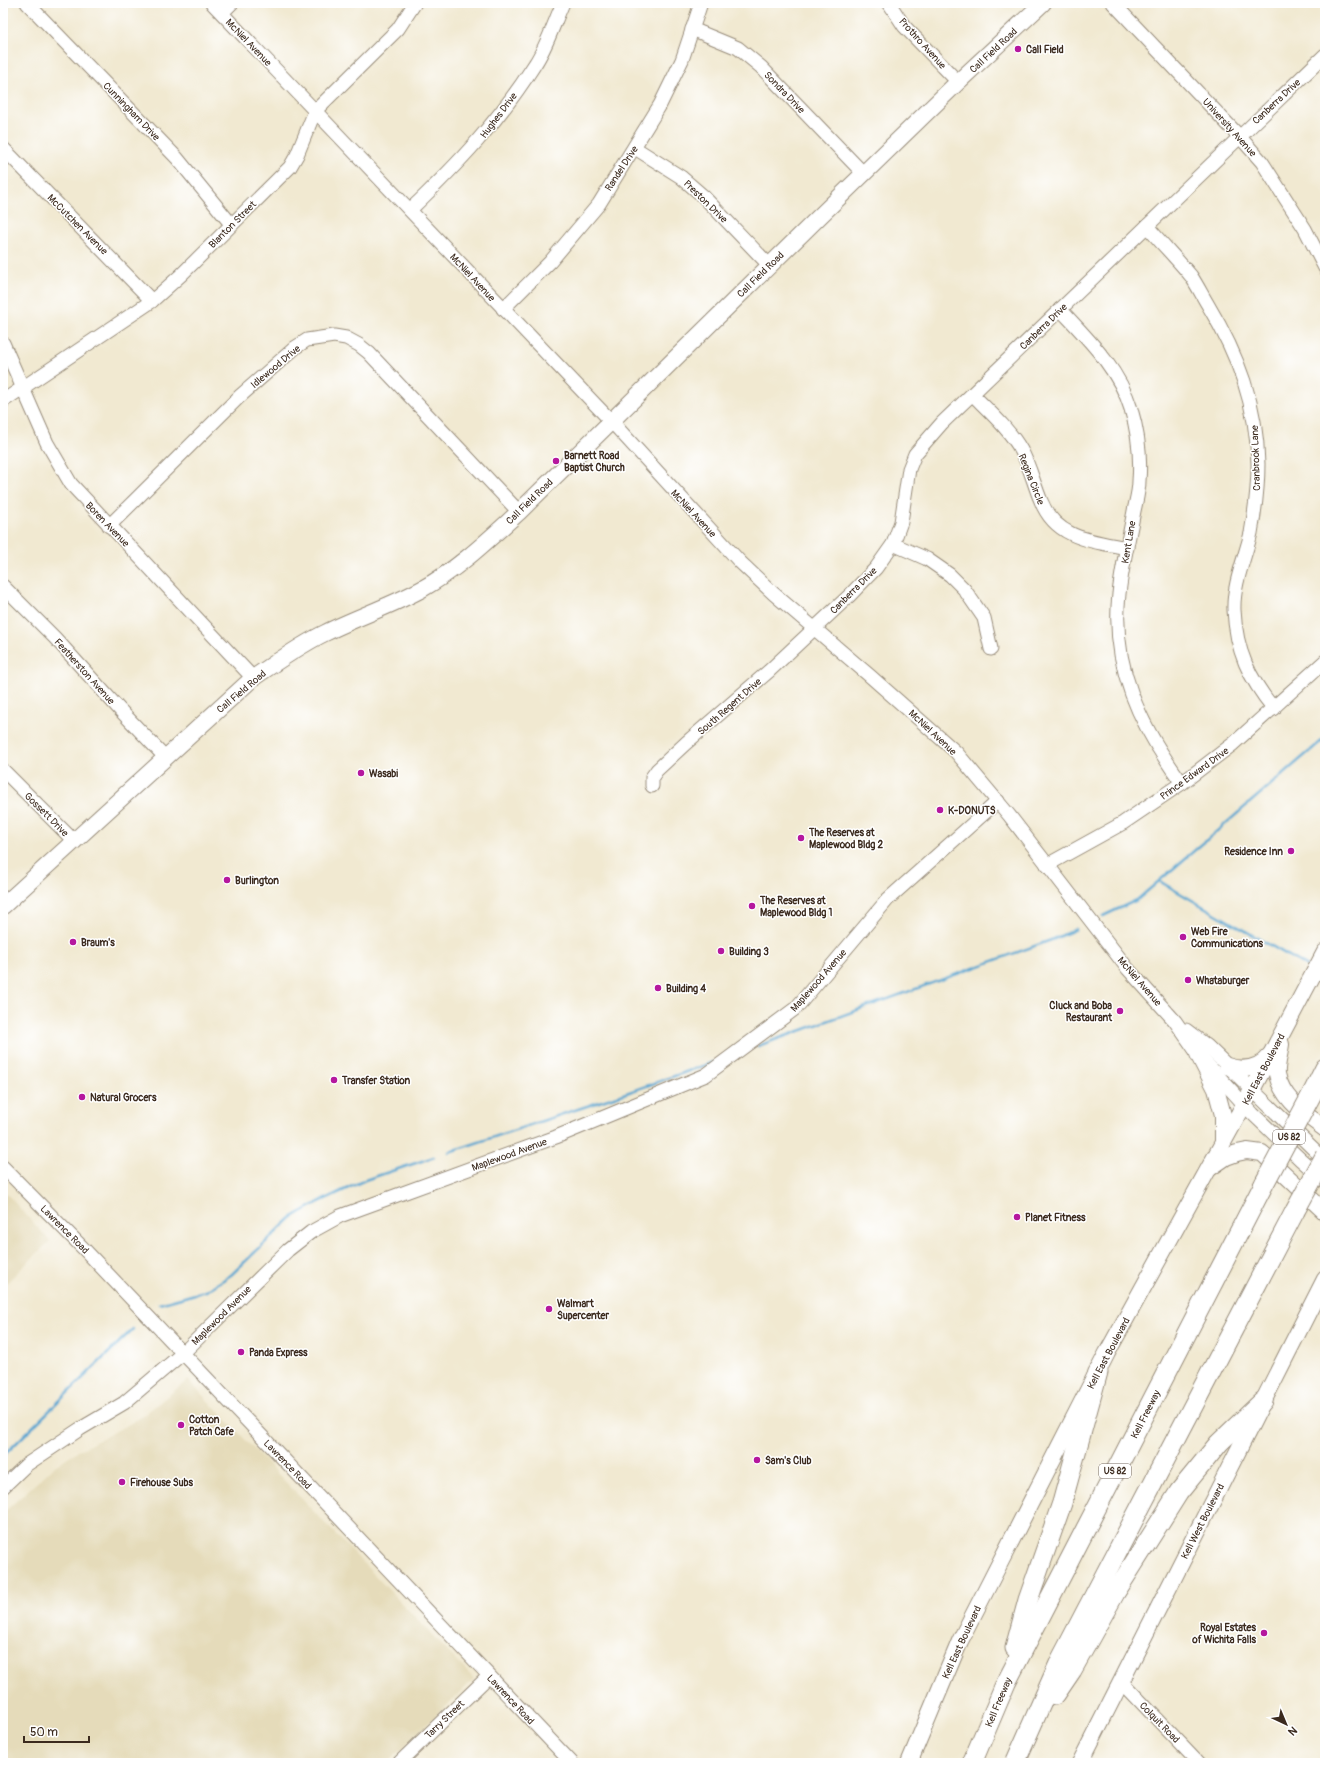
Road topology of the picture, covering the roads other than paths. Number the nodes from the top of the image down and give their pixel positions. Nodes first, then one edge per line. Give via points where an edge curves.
1 (27, 3) edge
2 (212, 3) edge
3 (232, 3) edge
4 (415, 3) edge
5 (564, 3) edge
6 (701, 3) edge
7 (889, 3) edge
8 (1044, 3) edge
9 (1113, 3) edge
10 (222, 13) junction
11 (692, 29) junction
12 (1325, 55) edge
13 (958, 82) junction
14 (315, 111) junction
15 (1239, 136) junction
16 (3, 148) edge
17 (635, 148) junction
18 (864, 174) junction
19 (410, 210) junction
20 (231, 224) junction
21 (1147, 226) junction
22 (769, 265) junction
23 (1325, 268) edge
24 (152, 300) junction
25 (503, 309) junction
26 (1060, 309) junction
27 (3, 343) edge
28 (24, 388) junction
29 (973, 394) junction
30 (3, 401) edge
31 (611, 421) junction
32 (519, 512) junction
33 (109, 526) junction
34 (893, 544) junction
35 (1127, 548) junction
36 (3, 586) edge
37 (813, 628) junction
38 (991, 649) dead end
39 (1324, 664) edge
40 (253, 678) junction
41 (1274, 709) junction
42 (166, 758) junction
43 (3, 770) edge
44 (1182, 783) junction
45 (652, 786) dead end
46 (998, 801) junction
47 (74, 842) junction
48 (1048, 865) junction
49 (3, 906) edge
50 (1325, 952) edge
51 (1175, 1021) junction
52 (1283, 1032) junction
53 (1272, 1052) junction
54 (1198, 1054) junction
55 (1228, 1066) junction
56 (1325, 1068) edge
57 (1252, 1090) junction
58 (1244, 1104) junction
59 (1325, 1129) edge
60 (1223, 1143) junction
61 (1325, 1156) edge
62 (1325, 1160) edge
63 (3, 1167) edge
64 (1209, 1169) junction
65 (1325, 1181) edge
66 (1325, 1212) edge
67 (1325, 1279) edge
68 (183, 1353) junction
69 (1098, 1372) junction
70 (1263, 1401) junction
71 (3, 1487) edge
72 (489, 1676) junction
73 (1121, 1681) junction
74 (1006, 1683) junction
75 (1026, 1740) junction
76 (399, 1763) edge
77 (572, 1763) edge
78 (909, 1763) edge
79 (972, 1763) edge
80 (1015, 1763) edge
81 (1080, 1763) edge
82 (1199, 1763) edge

1 - 20 street, Cunningham Drive via 177,158
2 - 10 street, McNiel Avenue
3 - 10 street
4 - 14 street, Blanton Street via 398,29
5 - 19 street, Hughes Drive via 536,63 492,125 456,166
6 - 11 street, Randel Drive
7 - 13 street, Prothro Avenue via 904,26
8 - 13 main road, Call Field Road
9 - 15 street, University Avenue
10 - 14 street, McNiel Avenue
11 - 17 street, Randel Drive via 682,60 660,106
11 - 18 street, Sondra Drive via 738,48 761,67
12 - 15 street, Canberra Drive
13 - 18 main road, Call Field Road
14 - 19 street, McNiel Avenue
14 - 20 street, Blanton Street via 290,167
15 - 21 street, Canberra Drive
15 - 23 street, University Avenue via 1266,169 1305,229
16 - 24 street, McCutchen Avenue
17 - 22 street, Preston Drive via 681,177 703,196
17 - 25 street, Randel Drive via 599,204 550,262
18 - 22 main road, Call Field Road
19 - 25 street, McNiel Avenue
20 - 24 street, Blanton Street via 181,275
21 - 26 street, Canberra Drive
21 - 41 street, Cranbrook Lane via 1192,278 1224,332 1246,385 1254,417 1258,464 1251,533 1238,581 1234,609 1237,637 1245,665 1261,693
22 - 31 main road, Call Field Road
24 - 28 street, Blanton Street
25 - 31 street, McNiel Avenue
26 - 29 street, Canberra Drive
26 - 35 street, Kent Lane via 1117,375 1131,409 1139,451 1140,482
27 - 28 street, Boren Avenue
28 - 30 street, Blanton Street
28 - 33 street, Boren Avenue via 56,461 71,484
29 - 34 street, Canberra Drive via 942,423 915,454 909,470 901,522
29 - 35 street, Regina Circle via 1005,428 1021,450 1041,502 1049,516 1064,531 1084,540
31 - 32 main road, Call Field Road
31 - 37 street, McNiel Avenue via 740,562
32 - 33 street, Idlewood Drive via 369,353 346,338 334,336 307,340 277,362
32 - 40 main road, Call Field Road via 447,574 421,589 324,633
33 - 40 street, Boren Avenue
34 - 37 street, Canberra Drive via 876,568
34 - 38 street via 928,559 964,589 984,618
35 - 44 street, Kent Lane via 1119,593 1117,627 1126,680 1143,722 1166,762
36 - 42 street, Featherston Avenue
37 - 45 street, South Regent Drive via 770,671 657,770 652,777
37 - 46 street, McNiel Avenue via 940,737
39 - 41 street, Prince Edward Drive
40 - 42 main road, Call Field Road
41 - 44 street, Prince Edward Drive
42 - 47 main road, Call Field Road
43 - 47 street, Gossett Drive
44 - 48 street, Prince Edward Drive via 1124,823
46 - 48 street, McNiel Avenue
46 - 68 street, Maplewood Avenue via 888,899 796,1008 706,1075 556,1137 340,1216 311,1232 288,1250
47 - 49 main road, Call Field Road
48 - 51 street, McNiel Avenue via 1128,968
50 - 52 main road, Kell East Boulevard
51 - 54 street, McNiel Avenue
51 - 55 street, McNiel Avenue
52 - 53 main road, Kell East Boulevard
52 - 59 main road via 1277,1073 1283,1091 1293,1103
53 - 55 main road via 1258,1066 1248,1069
53 - 57 main road, Kell East Boulevard
54 - 58 street, McNiel Avenue
54 - 60 main road via 1216,1089 1224,1115
55 - 57 street, McNiel Avenue
56 - 74 highway, Kell Freeway / US 82, bridge
57 - 58 main road, Kell East Boulevard
57 - 62 street, McNiel Avenue
58 - 60 main road, Kell East Boulevard
58 - 65 street, McNiel Avenue
60 - 64 main road, Kell East Boulevard
61 - 75 highway, bridge via 1061,1659
63 - 68 street, Lawrence Road
64 - 66 main road via 1237,1153 1262,1153
64 - 69 main road, Kell East Boulevard
67 - 70 main road, Kell West Boulevard
68 - 71 street, Maplewood Avenue via 124,1403 26,1465
68 - 72 street, Lawrence Road
69 - 74 highway via 1062,1503 1028,1600
69 - 78 main road, Kell East Boulevard via 960,1641
70 - 73 main road, Kell West Boulevard
70 - 75 highway via 1219,1443 1179,1492 1072,1670
72 - 76 street, Tarry Street
72 - 77 street, Lawrence Road
73 - 81 main road, Kell West Boulevard
73 - 82 street, Colquit Road
74 - 79 highway, Kell Freeway / US 82
75 - 80 highway

